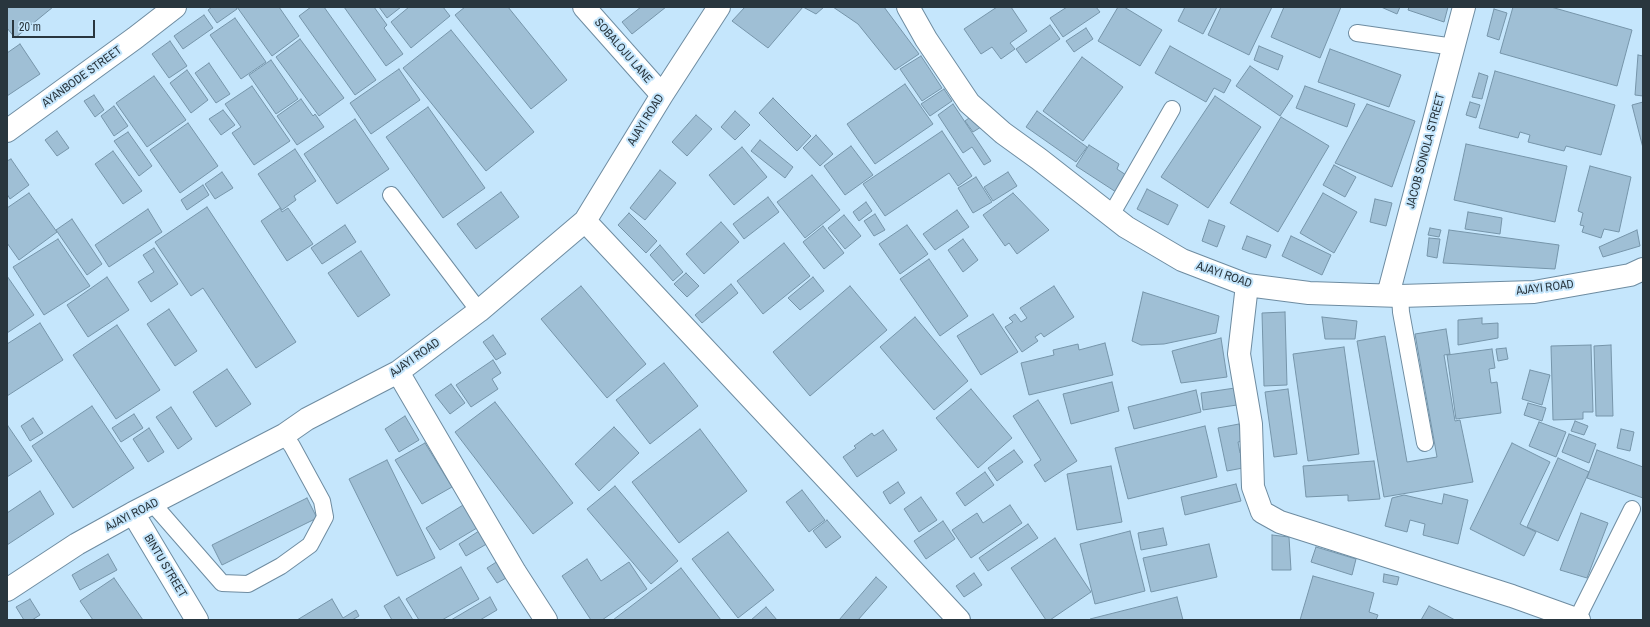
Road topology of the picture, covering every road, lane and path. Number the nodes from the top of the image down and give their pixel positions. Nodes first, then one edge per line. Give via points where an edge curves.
1 (175, 7) edge
2 (584, 7) edge
3 (719, 7) edge
4 (908, 7) edge
5 (1464, 7) edge
6 (1357, 33) dead end
7 (1454, 47) junction
8 (662, 95) junction
9 (1172, 110) dead end
10 (7, 131) edge
11 (391, 195) dead end
12 (1111, 215) junction
13 (585, 221) junction
14 (1643, 269) edge
15 (1247, 285) junction
16 (1394, 296) junction
17 (479, 312) junction
18 (398, 372) junction
19 (284, 435) junction
20 (1425, 443) dead end
21 (153, 504) junction
22 (1632, 509) dead end
23 (133, 513) junction
24 (7, 590) edge
25 (197, 620) edge
26 (546, 620) edge
27 (959, 620) edge
28 (1578, 620) edge

1 - 10 street, AYANBODE STREET
2 - 8 street, SOBALOJU LANE
3 - 8 street, AJAYI ROAD
4 - 12 street, AJAYI ROAD via 969,103 1003,133
5 - 7 street, JACOB SONOLA STREET
6 - 7 lane
7 - 16 street, JACOB SONOLA STREET
8 - 13 street, AJAYI ROAD
9 - 12 lane
11 - 17 lane
12 - 15 street, AJAYI ROAD via 1126,227 1182,260
13 - 17 street, AJAYI ROAD
13 - 27 street
14 - 16 street, AJAYI ROAD via 1630,275 1534,292
15 - 16 street, AJAYI ROAD via 1309,293
15 - 28 street via 1239,354 1251,424 1253,487 1262,512 1280,522 1512,596
16 - 20 lane via 1400,312
17 - 18 street, AJAYI ROAD
18 - 19 street, AJAYI ROAD via 307,419
18 - 26 street via 515,572
19 - 21 street, AJAYI ROAD
19 - 21 lane via 322,501 325,517 310,545 281,566 248,584 222,583
21 - 23 street, AJAYI ROAD
22 - 28 lane
23 - 24 street, AJAYI ROAD via 77,544
23 - 25 street, BINTU STREET

